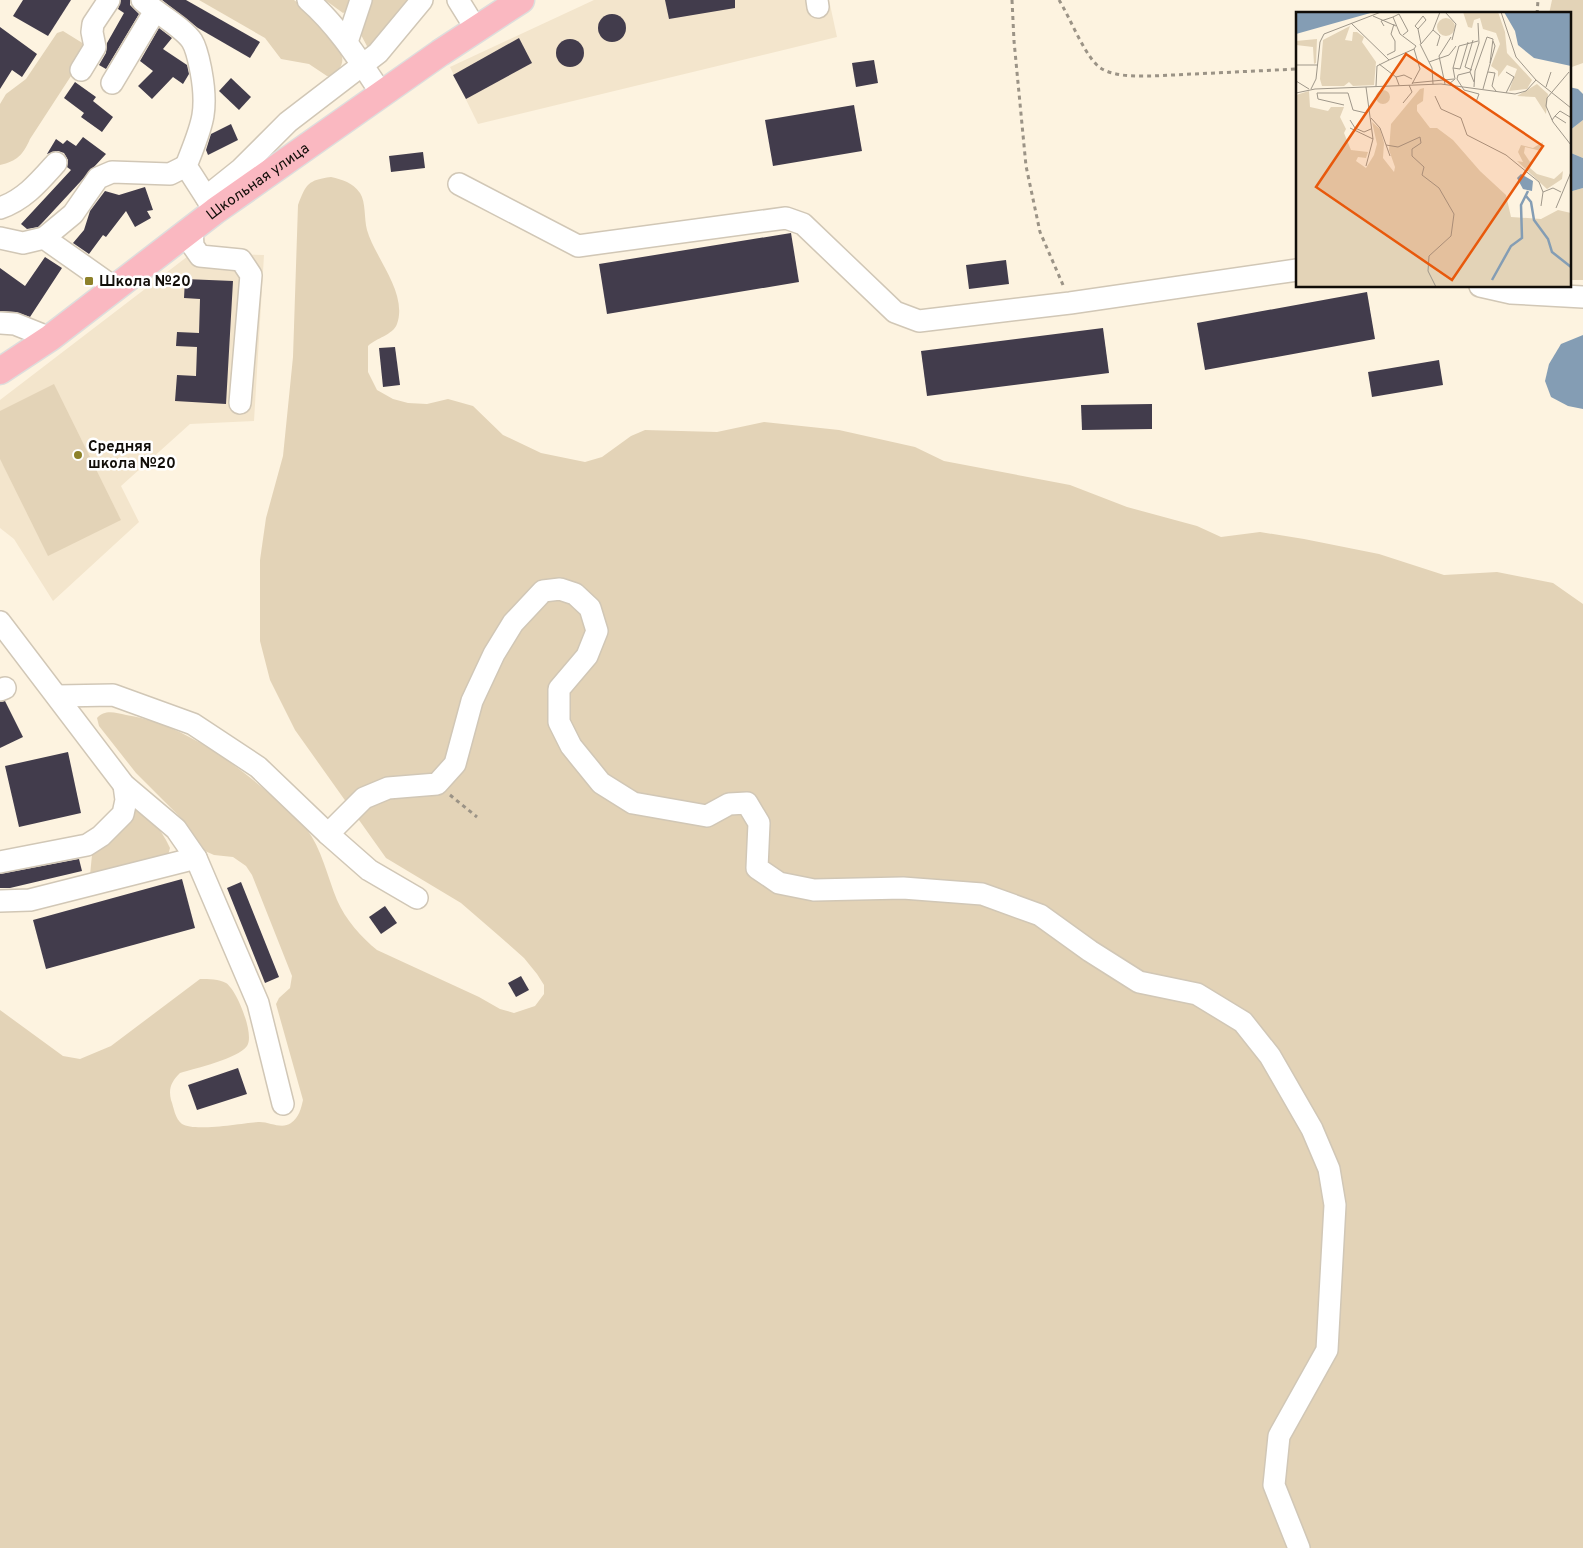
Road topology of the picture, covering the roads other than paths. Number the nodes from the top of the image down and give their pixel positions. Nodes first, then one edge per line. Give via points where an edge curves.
1 (109, 0) edge
2 (308, 0) edge
3 (361, 0) edge
4 (422, 0) edge
5 (458, 0) edge
6 (512, 3) edge
7 (148, 6) edge
8 (476, 29) junction
9 (347, 42) junction
10 (362, 65) junction
11 (81, 70) dead end
12 (112, 83) dead end
13 (381, 94) junction
14 (56, 163) dead end
15 (186, 166) junction
16 (459, 184) dead end
17 (210, 204) junction
18 (0, 208) edge
19 (192, 228) junction
20 (0, 238) edge
21 (44, 238) junction
22 (1296, 270) edge
23 (115, 288) junction
24 (1489, 288) edge
25 (1583, 297) edge
26 (0, 323) edge
27 (50, 338) junction
28 (0, 371) edge
29 (240, 403) dead end
30 (0, 622) edge
31 (58, 696) junction
32 (124, 785) junction
33 (328, 834) junction
34 (196, 858) junction
35 (0, 862) edge
36 (417, 898) dead end
37 (0, 901) edge
38 (284, 1104) dead end
39 (1299, 1548) edge

1 - 11 lane via 93,24 95,47
2 - 9 lane
3 - 9 lane
4 - 10 lane via 378,53
5 - 8 lane
6 - 8 main road, Школьная улица
7 - 12 lane
7 - 15 lane via 192,41 200,65 205,110
8 - 13 main road, Школьная улица
9 - 10 lane
10 - 13 lane
10 - 17 lane via 282,127
13 - 17 main road, Школьная улица
14 - 18 lane via 34,187 12,204
15 - 17 lane
15 - 21 lane via 170,174 112,172 98,178 73,214
16 - 22 lane via 578,246 786,218 803,224 895,312 919,321
17 - 19 main road, Школьная улица
19 - 23 main road, Школьная улица
19 - 29 lane via 193,246 200,256 240,260 251,275
20 - 21 lane via 23,243
21 - 23 lane
23 - 27 main road, Школьная улица
24 - 25 lane via 1511,293
26 - 27 lane via 15,324
27 - 28 main road, Школьная улица
30 - 31 lane
31 - 32 lane
31 - 33 lane via 113,695 193,724 258,767
32 - 34 lane via 176,829
32 - 35 lane via 126,800 123,814 87,845
33 - 36 lane via 369,870
33 - 39 lane via 364,798 388,788 437,784 455,764 472,701 513,622 543,591 560,588 575,594 590,608 597,631 587,656 559,689 559,722 571,746 601,783 633,803 707,816 729,804 747,803 759,823 758,868 779,883 814,890 903,888 982,894 1040,915 1139,982 1197,994 1243,1022 1270,1056 1312,1129 1329,1169 1335,1205 1327,1350 1279,1436 1274,1485
34 - 37 lane via 30,900
34 - 38 lane via 258,1004

